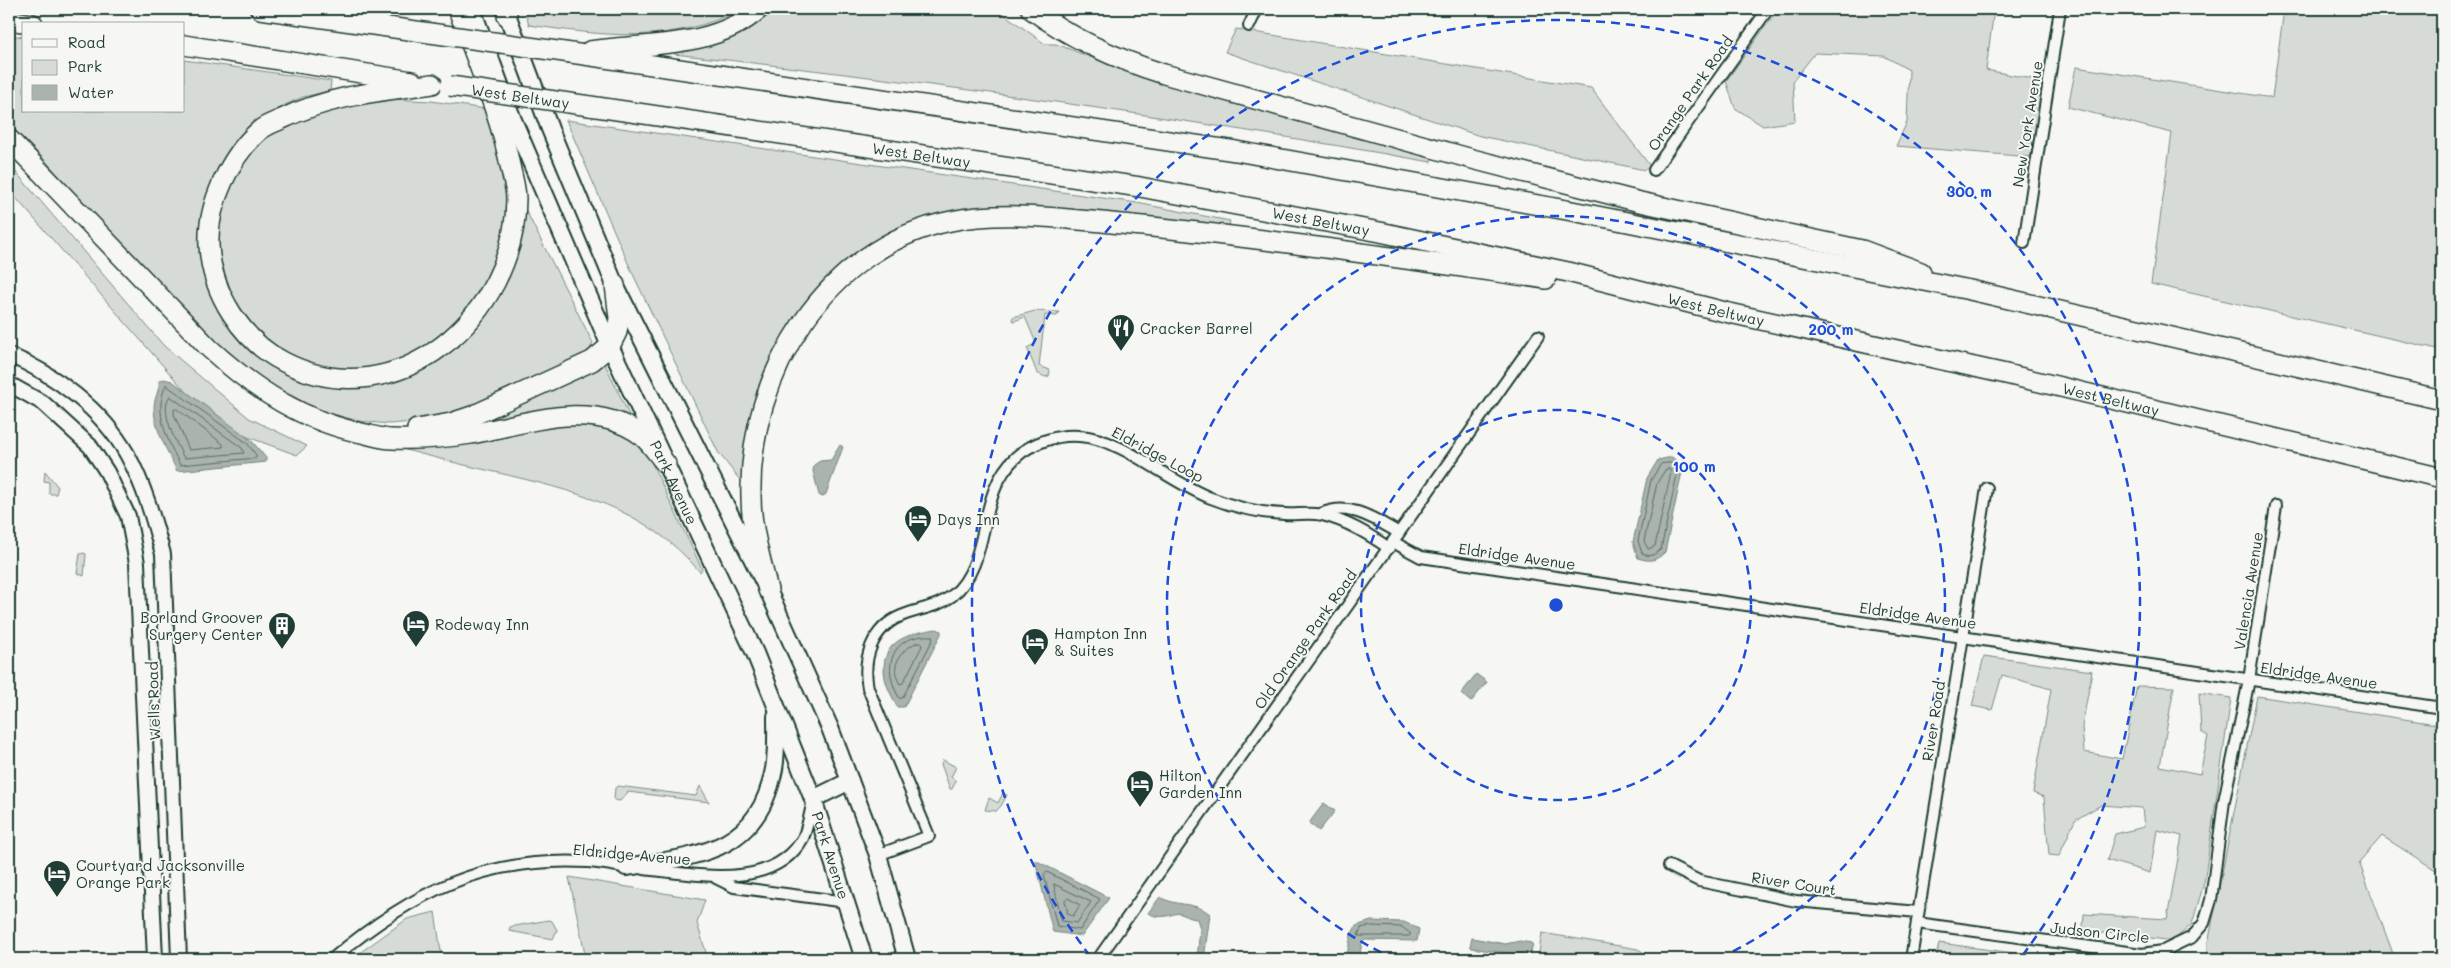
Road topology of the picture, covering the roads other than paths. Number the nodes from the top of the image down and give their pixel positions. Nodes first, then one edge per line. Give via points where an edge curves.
1 (260, 9) edge
2 (458, 9) edge
3 (472, 9) edge
4 (758, 9) edge
5 (1031, 9) edge
6 (1257, 9) edge
7 (1768, 9) edge
8 (2060, 9) edge
9 (506, 11) edge
10 (9, 20) edge
11 (22, 22) edge
12 (1249, 26) dead end
13 (185, 45) edge
14 (571, 53) junction
15 (441, 85) junction
16 (9, 138) edge
17 (1654, 170) dead end
18 (2024, 243) dead end
19 (615, 285) junction
20 (1970, 290) junction
21 (1644, 292) junction
22 (1538, 336) dead end
23 (610, 346) junction
24 (9, 355) edge
25 (9, 384) edge
26 (2442, 400) edge
27 (335, 428) junction
28 (666, 464) junction
29 (2442, 478) edge
30 (1987, 488) dead end
31 (2276, 506) dead end
32 (1321, 514) junction
33 (1394, 541) junction
34 (768, 590) junction
35 (1962, 637) junction
36 (2250, 680) junction
37 (776, 708) junction
38 (2442, 708) edge
39 (850, 781) junction
40 (813, 799) junction
41 (878, 855) junction
42 (1669, 866) dead end
43 (626, 867) junction
44 (715, 878) junction
45 (846, 902) junction
46 (1918, 912) junction
47 (1917, 923) junction
48 (155, 959) edge
49 (179, 959) edge
50 (332, 959) edge
51 (864, 959) edge
52 (907, 959) edge
53 (1098, 959) edge
54 (1911, 959) edge

1 - 14 highway, bridge
2 - 15 highway via 505,139 516,197 514,229 497,282 472,319 455,336 403,368 340,379 283,362 252,340 233,316 218,285 209,245 214,206 235,157 261,129 300,110 348,96
3 - 23 highway, Park Avenue via 513,120
4 - 14 highway via 742,21 704,36
5 - 20 highway via 1087,44 1164,74 1485,163 1640,202 1862,250
6 - 12 street
7 - 17 street, Orange Park Road
8 - 18 street, New York Avenue
9 - 19 highway via 550,130
10 - 11 highway
13 - 15 highway, West Beltway
14 - 20 highway via 1245,153 1572,211
15 - 21 highway, West Beltway, bridge via 1140,187 1408,238 1568,272
16 - 27 highway via 227,365 285,405
19 - 23 highway via 619,318
19 - 34 highway
20 - 26 highway
21 - 29 highway, West Beltway
21 - 34 highway via 1240,236 1098,222 984,216 927,227 887,245 848,271 796,330 772,377 754,449 751,497 755,535
22 - 33 street, Old Orange Park Road
23 - 27 highway via 592,361 451,424 390,431
23 - 28 highway, Park Avenue
24 - 49 main road, Wells Road via 54,379 75,394 103,422 126,453 150,505 163,554
25 - 48 main road, Wells Road via 43,403 90,446 107,472 128,516 137,563
27 - 28 highway via 390,439 443,438 577,415 621,425 641,436
28 - 37 highway, Park Avenue via 755,653
30 - 35 street, River Road
31 - 36 street, Valencia Avenue
32 - 33 street, Eldridge Loop
32 - 33 street, Eldridge Loop via 1330,510 1362,513
32 - 41 street, Eldridge Loop via 1285,514 1238,507 1191,489 1110,443 1093,438 1078,435 1060,437 1022,452 1008,465 991,493 975,560 964,583 934,607 892,621 876,636 868,652 865,664 868,688 929,836
33 - 35 street, Eldridge Avenue via 1421,557
33 - 53 street, Old Orange Park Road
34 - 39 highway via 830,728
35 - 36 street, Eldridge Avenue
35 - 46 street, River Road
36 - 38 street, Eldridge Avenue
36 - 47 street, Judson Circle via 2224,801 2211,900 2204,924 2192,937 2163,951 2142,954
37 - 40 highway, Park Avenue
37 - 43 highway via 774,768 768,792 757,815 740,834 720,848 691,857
39 - 40 highway
39 - 41 highway
40 - 44 street, Eldridge Avenue via 804,836 794,851 753,874
40 - 45 highway, Park Avenue
41 - 52 highway
42 - 46 street, River Court via 1699,881 1796,901
43 - 44 street, Eldridge Avenue
43 - 50 street, Eldridge Avenue via 587,862 553,863 481,872 417,898 369,928
44 - 45 street, Eldridge Avenue via 734,888
45 - 51 highway, Park Avenue
46 - 47 street, River Road
47 - 54 street, River Road

